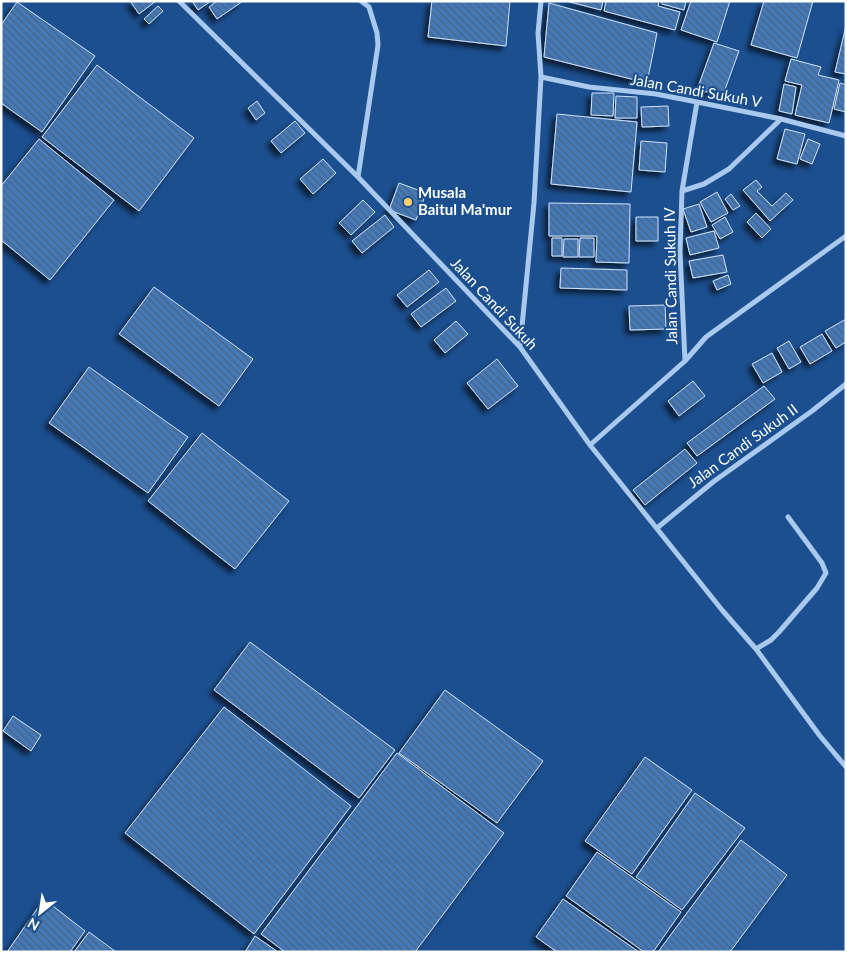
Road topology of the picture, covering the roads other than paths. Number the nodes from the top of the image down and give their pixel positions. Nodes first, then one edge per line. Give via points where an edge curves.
1 (179, 1) edge
2 (361, 1) edge
3 (541, 1) edge
4 (541, 77) junction
5 (697, 102) junction
6 (781, 119) junction
7 (846, 136) edge
8 (358, 177) junction
9 (682, 190) junction
10 (846, 236) edge
11 (520, 348) junction
12 (685, 361) junction
13 (846, 384) edge
14 (590, 446) junction
15 (788, 517) dead end
16 (657, 528) junction
17 (756, 649) junction
18 (846, 767) edge

1 - 8 street, Jalan Candi Sukuh
2 - 8 street via 369,7 378,45
3 - 4 street via 538,33
4 - 5 street, Jalan Candi Sukuh V
4 - 11 street via 534,202
5 - 6 street, Jalan Candi Sukuh V
5 - 9 street, Jalan Candi Sukuh IV
6 - 7 street, Jalan Candi Sukuh V
6 - 9 street, Jalan Candi Sukuh IV via 729,169 704,184
8 - 11 street, Jalan Candi Sukuh
9 - 12 street, Jalan Candi Sukuh IV via 680,252
10 - 12 street via 706,337
11 - 14 street, Jalan Candi Sukuh
12 - 14 street
13 - 16 street, Jalan Candi Sukuh II via 713,482
14 - 16 street, Jalan Candi Sukuh
15 - 17 street via 826,573 780,632
16 - 17 street, Jalan Candi Sukuh
17 - 18 street, Jalan Candi Sukuh

